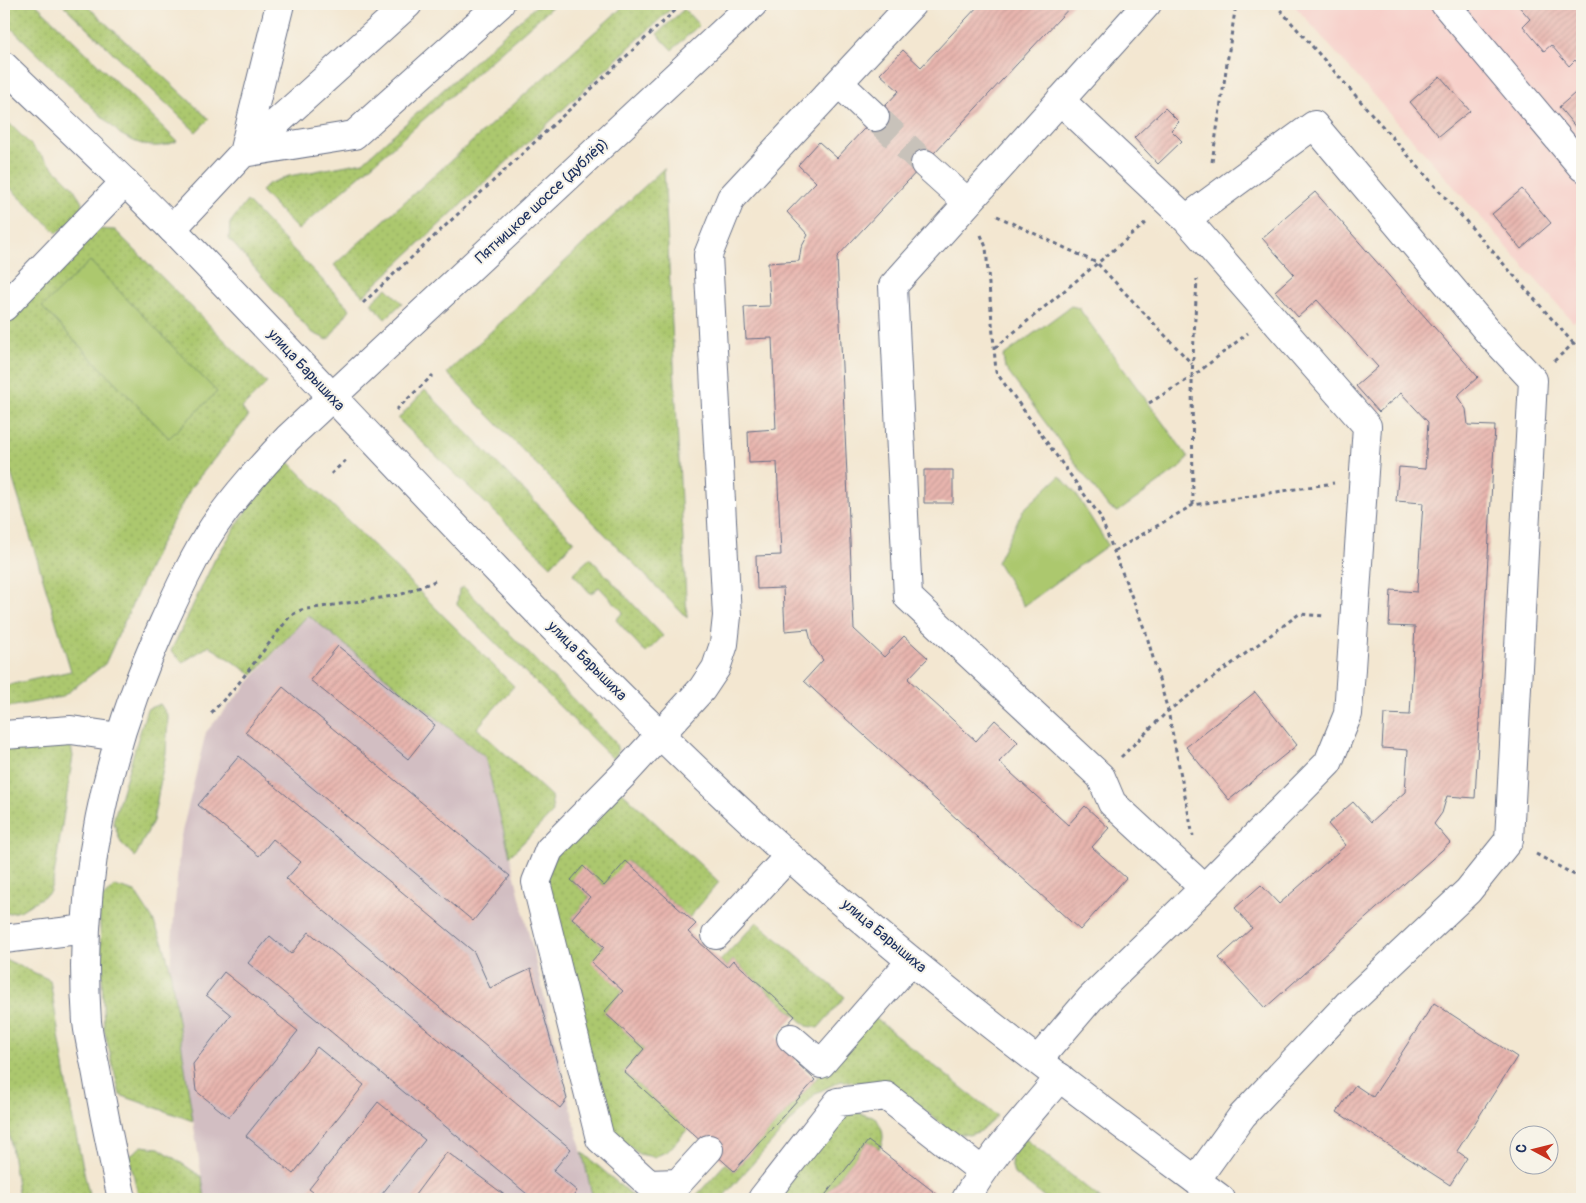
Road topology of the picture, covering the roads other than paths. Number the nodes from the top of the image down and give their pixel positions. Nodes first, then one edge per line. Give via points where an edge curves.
1 (280, 4) edge
2 (408, 4) edge
3 (500, 4) edge
4 (753, 4) edge
5 (912, 4) edge
6 (1147, 4) edge
7 (1445, 4) edge
8 (4, 66) edge
9 (839, 82) junction
10 (1060, 100) junction
11 (875, 117) tunnel mouth
12 (243, 153) junction
13 (925, 164) tunnel mouth
14 (1582, 167) edge
15 (124, 182) junction
16 (967, 202) junction
17 (1191, 215) junction
18 (172, 229) junction
19 (4, 307) edge
20 (332, 398) junction
21 (4, 735) edge
22 (660, 735) junction
23 (119, 737) junction
24 (789, 856) junction
25 (1204, 888) junction
26 (86, 929) junction
27 (716, 935) dead end
28 (4, 939) edge
29 (911, 960) junction
30 (791, 1038) dead end
31 (1038, 1060) junction
32 (1060, 1077) junction
33 (709, 1149) dead end
34 (982, 1171) junction
35 (1196, 1180) junction
36 (122, 1199) edge
37 (762, 1199) edge
38 (966, 1199) edge
39 (1221, 1199) edge

1 - 12 main road
2 - 12 main road
3 - 12 main road via 354,135
4 - 20 main road, Пятницкое шоссе (дублёр)
5 - 9 main road
6 - 10 main road
7 - 14 main road
8 - 15 main road, улица Барышиха
9 - 11 main road
9 - 22 main road via 732,198 708,255 727,616 724,644 716,668 702,689
10 - 16 main road
10 - 17 main road
12 - 18 main road
13 - 16 main road
15 - 18 main road, улица Барышиха
15 - 19 main road
16 - 25 main road via 893,286 908,597 1101,777 1112,803
17 - 25 main road via 1271,316 1367,426 1348,714 1328,763
17 - 35 main road via 1314,125 1490,334 1533,380 1508,840 1468,891 1347,1005 1242,1116
18 - 20 main road, улица Барышиха
20 - 22 main road, улица Барышиха
20 - 23 main road, Пятницкое шоссе (дублёр) via 256,472 214,527 162,625 142,670
21 - 23 main road via 71,730
22 - 24 main road, улица Барышиха
22 - 33 main road via 549,850 536,882 600,1139 649,1184 678,1183
23 - 26 main road, Пятницкое шоссе (дублёр) via 97,825
24 - 27 main road
24 - 29 main road, улица Барышиха
25 - 31 main road via 1090,999
26 - 28 main road
26 - 36 main road, Пятницкое шоссе (дублёр) via 87,1024
29 - 30 main road via 821,1064
29 - 31 main road, улица Барышиха
31 - 32 main road, улица Барышиха
32 - 34 main road
32 - 35 main road, улица Барышиха
34 - 37 main road via 886,1096 838,1102
34 - 38 main road
35 - 39 main road, улица Барышиха

